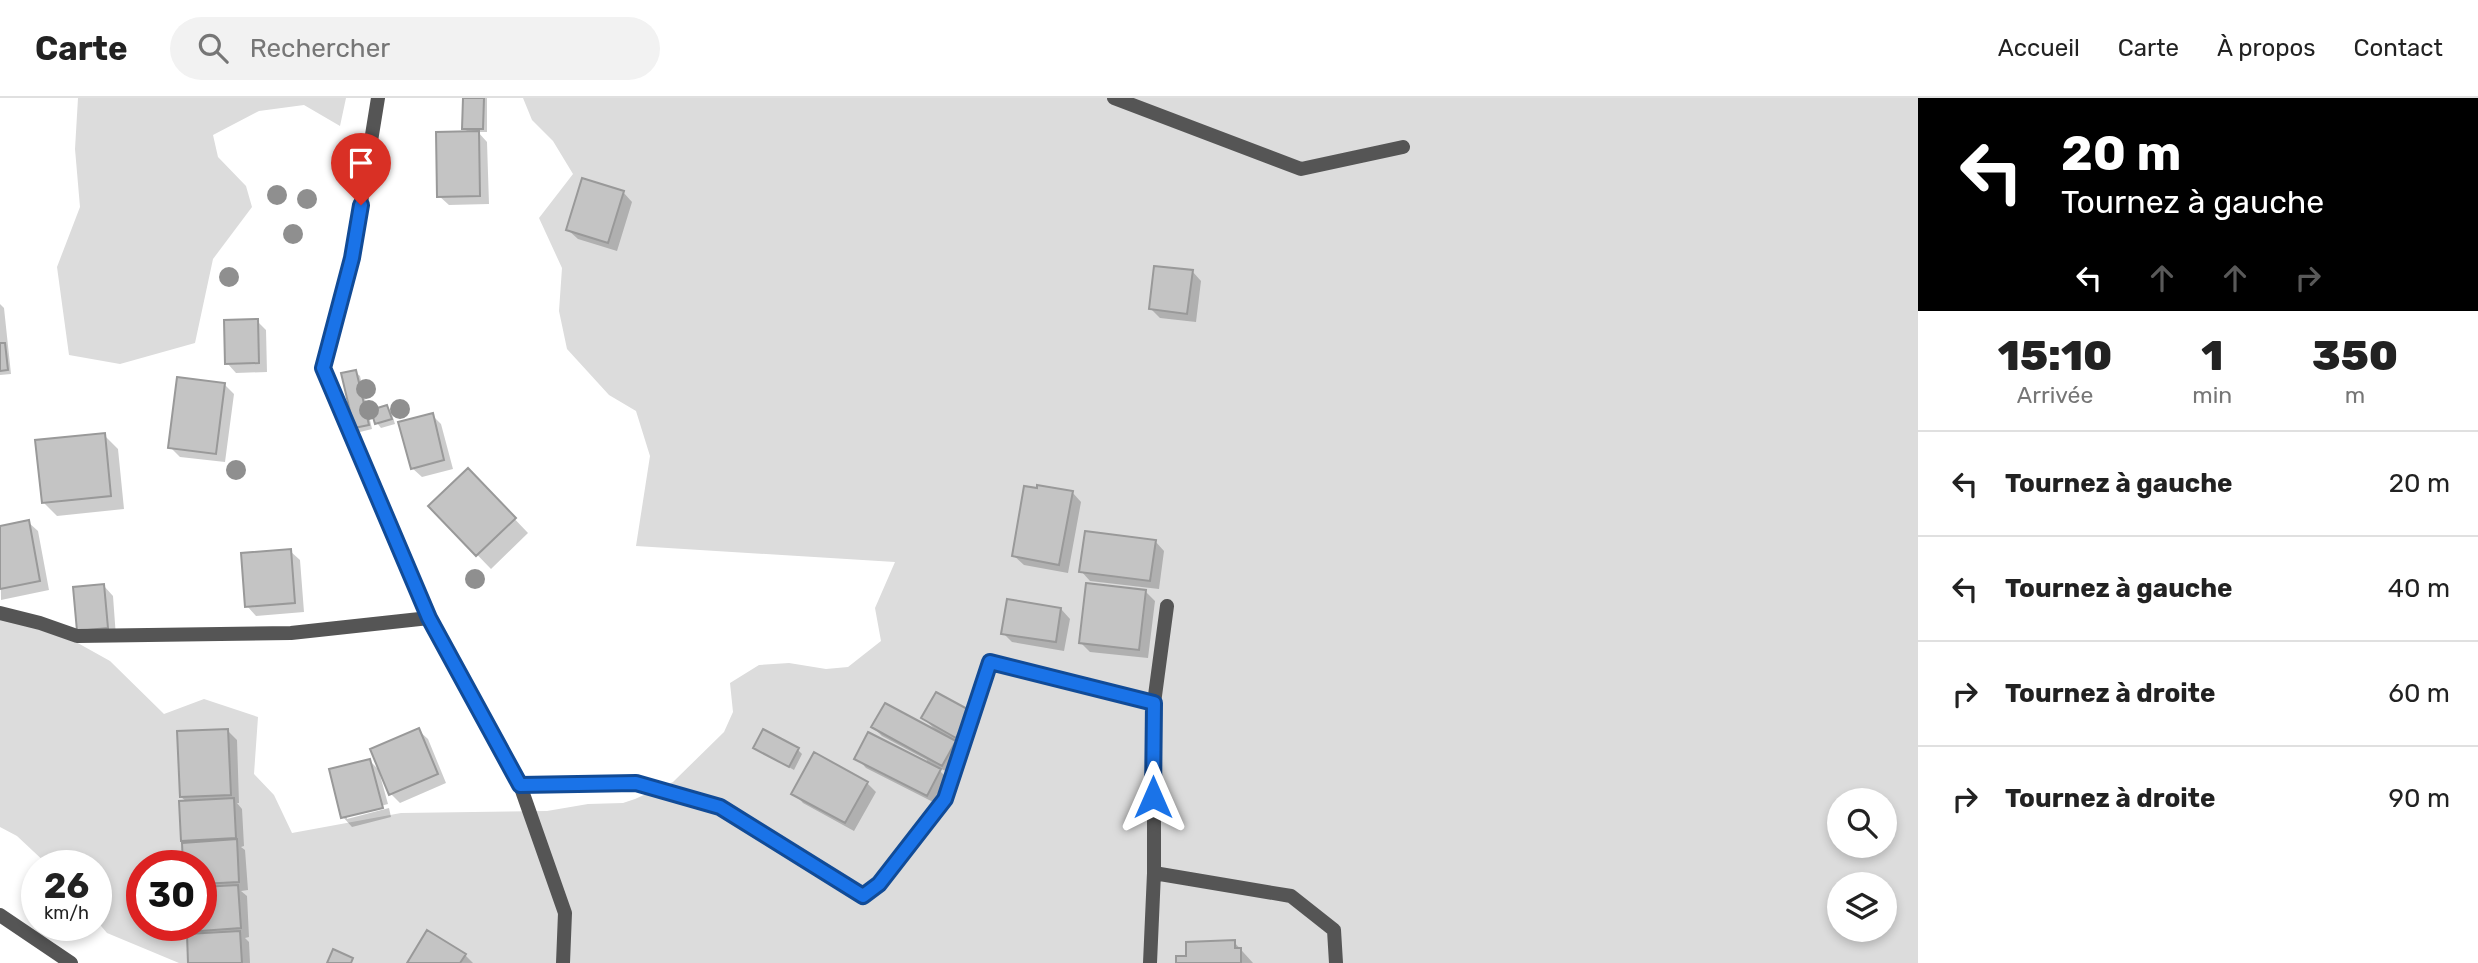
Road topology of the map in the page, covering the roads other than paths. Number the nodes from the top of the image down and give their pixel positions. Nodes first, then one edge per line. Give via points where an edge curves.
1 (378, 98) edge
2 (1114, 98) edge
3 (1403, 147) dead end
4 (1167, 606) dead end
5 (0, 613) edge
6 (429, 618) junction
7 (1154, 703) junction
8 (520, 785) junction
9 (1154, 873) junction
10 (0, 915) edge
11 (63, 961) edge
12 (563, 963) edge
13 (1150, 963) edge
14 (1336, 963) edge

1 - 6 street via 352,258 323,368
2 - 3 street via 1301,169
4 - 7 street
5 - 6 street via 77,636 291,633
6 - 8 street
7 - 8 street via 990,662 945,799 879,884 863,896 720,807 636,783
7 - 9 street
8 - 12 street via 565,913
9 - 13 street
9 - 14 street via 1291,896 1334,930
10 - 11 street

